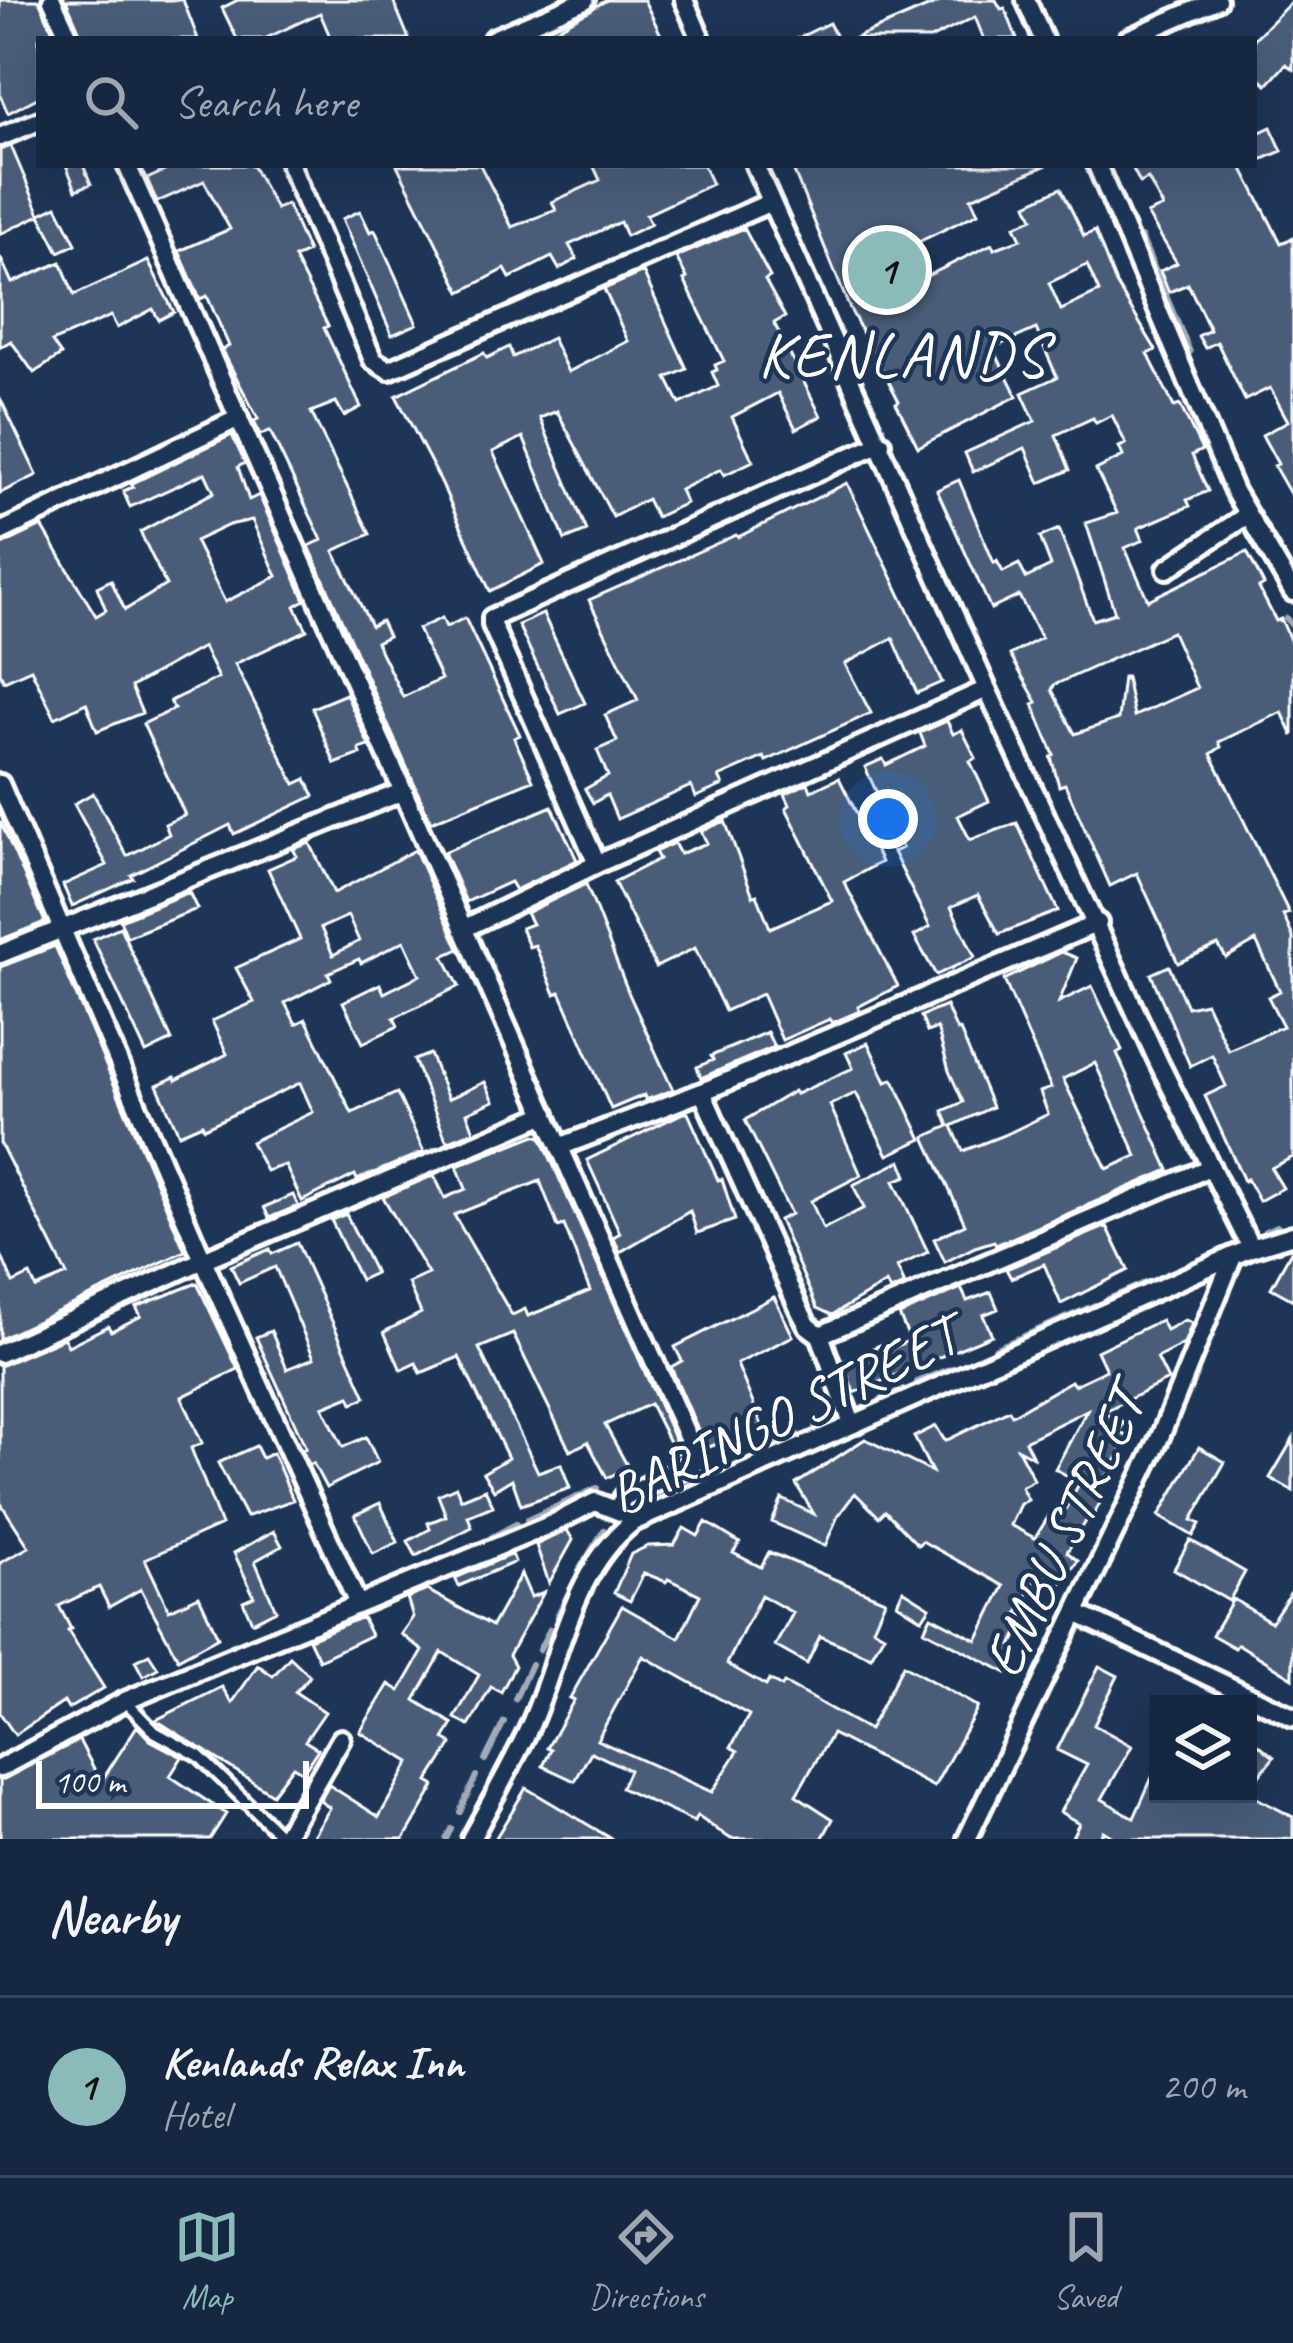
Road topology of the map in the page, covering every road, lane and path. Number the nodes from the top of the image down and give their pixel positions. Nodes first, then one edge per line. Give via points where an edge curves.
1 (52, 0) edge
2 (585, 0) edge
3 (684, 0) edge
4 (1026, 0) edge
5 (1216, 0) edge
6 (69, 36) edge
7 (500, 36) edge
8 (700, 36) edge
9 (1042, 36) edge
10 (1135, 36) edge
11 (36, 122) edge
12 (0, 137) edge
13 (128, 168) edge
14 (291, 168) edge
15 (756, 168) edge
16 (1098, 168) edge
17 (771, 202) junction
18 (239, 418) junction
19 (881, 443) junction
20 (1246, 514) junction
21 (0, 532) edge
22 (1167, 569) dead end
23 (1293, 592) edge
24 (987, 689) junction
25 (0, 784) edge
26 (404, 791) junction
27 (597, 864) junction
28 (1098, 923) junction
29 (64, 928) junction
30 (463, 929) junction
31 (0, 955) edge
32 (703, 1091) junction
33 (546, 1114) junction
34 (562, 1146) junction
35 (1211, 1167) junction
36 (1293, 1235) edge
37 (1251, 1248) junction
38 (1232, 1259) junction
39 (203, 1260) junction
40 (820, 1335) junction
41 (0, 1354) edge
42 (852, 1424) junction
43 (617, 1508) junction
44 (633, 1522) junction
45 (358, 1602) junction
46 (1076, 1613) junction
47 (125, 1701) junction
48 (1293, 1717) edge
49 (341, 1739) dead end
50 (0, 1768) edge
51 (283, 1839) edge
52 (471, 1839) edge
53 (968, 1839) edge

1 - 6 street
2 - 7 street
3 - 8 street
4 - 9 street
5 - 10 street
11 - 12 street
13 - 18 street
14 - 17 street via 373,360 389,370
15 - 17 street
16 - 20 street
17 - 19 street
18 - 21 street
18 - 26 street
19 - 24 street
19 - 27 street via 492,618
20 - 22 street
20 - 23 street
24 - 27 street
24 - 28 street
25 - 29 street
26 - 29 street
26 - 30 street
27 - 30 street
28 - 32 street
28 - 35 street
29 - 31 street
29 - 39 street
30 - 33 street
32 - 34 street
32 - 40 street via 800,1311
33 - 34 street
33 - 39 street
34 - 43 street via 698,1461
35 - 37 street
35 - 40 street
36 - 37 street, BARINGO STREET
37 - 38 street, BARINGO STREET
38 - 42 street, BARINGO STREET
38 - 46 street, EMBU STREET
39 - 41 street
39 - 45 street
40 - 42 street
42 - 44 street, BARINGO STREET
43 - 44 street
43 - 45 street via 596,1502
44 - 52 street, BARINGO STREET via 586,1580 529,1729
45 - 47 street
46 - 48 street
46 - 53 street, EMBU STREET
47 - 50 street
47 - 51 lane via 155,1732 199,1756
49 - 51 street

